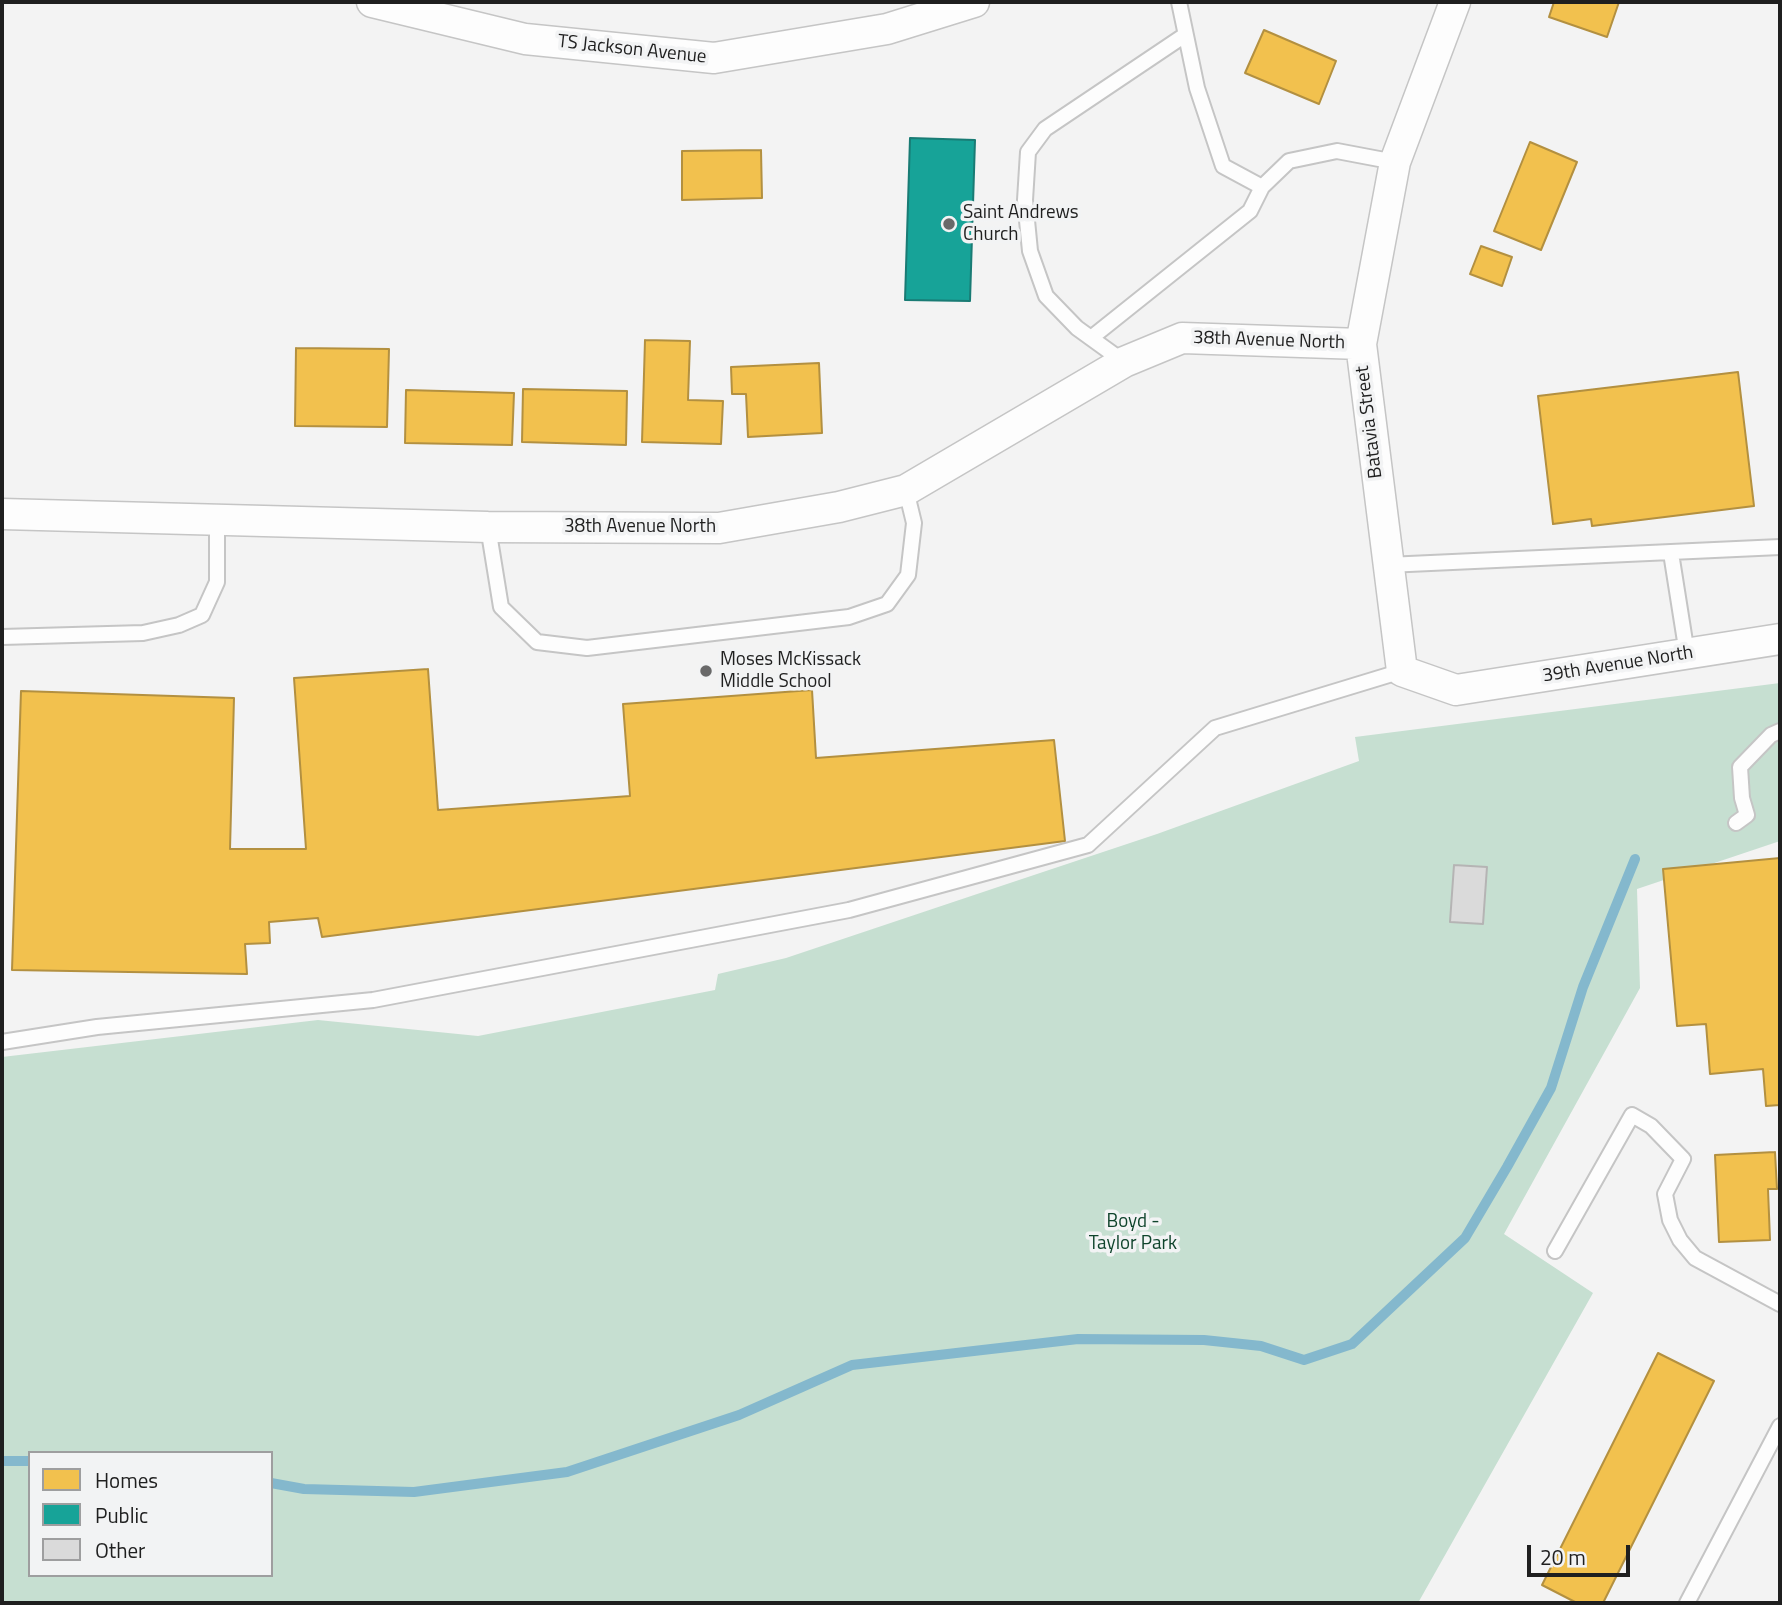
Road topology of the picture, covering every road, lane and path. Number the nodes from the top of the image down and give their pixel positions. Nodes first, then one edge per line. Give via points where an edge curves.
1 (372, 2) edge
2 (974, 2) edge
3 (1178, 2) edge
4 (1455, 2) edge
5 (1185, 35) junction
6 (1395, 162) junction
7 (1262, 187) junction
8 (1091, 338) junction
9 (1361, 344) junction
10 (1124, 362) junction
11 (906, 490) junction
12 (2, 514) edge
13 (217, 521) junction
14 (488, 527) junction
15 (1780, 547) edge
16 (1671, 553) junction
17 (1387, 565) junction
18 (2, 636) edge
19 (1780, 639) edge
20 (1687, 654) junction
21 (1402, 671) junction
22 (1780, 731) edge
23 (1735, 823) dead end
24 (2, 1042) edge
25 (1555, 1251) dead end
26 (1780, 1304) edge
27 (1780, 1426) edge
28 (1687, 1603) edge

1 - 2 street, TS Jackson Avenue via 524,39 714,58 887,29
3 - 5 lane
4 - 6 street, Batavia Street
5 - 7 lane via 1223,166
5 - 8 lane via 1045,128 1028,152 1024,200 1030,251 1045,296
6 - 7 lane via 1337,151 1289,162
6 - 9 street, Batavia Street
7 - 8 lane via 1250,211
8 - 10 lane
9 - 10 street, 38th Avenue North via 1182,338
9 - 17 street, Batavia Street
10 - 11 street, 38th Avenue North
11 - 14 street, 38th Avenue North via 719,528
11 - 14 lane via 914,523 908,575 887,604 849,617 587,648 537,642 501,607
12 - 13 street, 38th Avenue North
13 - 14 street, 38th Avenue North
13 - 18 lane via 217,582 202,615 143,633
15 - 16 lane
16 - 17 lane
16 - 20 lane
17 - 21 street, Batavia Street
19 - 20 street, 39th Avenue North
20 - 21 street, 39th Avenue North via 1456,690
21 - 24 lane via 1215,727 1088,845 849,910 373,1000 97,1027
22 - 23 lane via 1740,767 1747,815
25 - 26 lane via 1632,1115 1651,1126 1683,1159 1665,1195 1680,1240 1695,1258
27 - 28 lane

